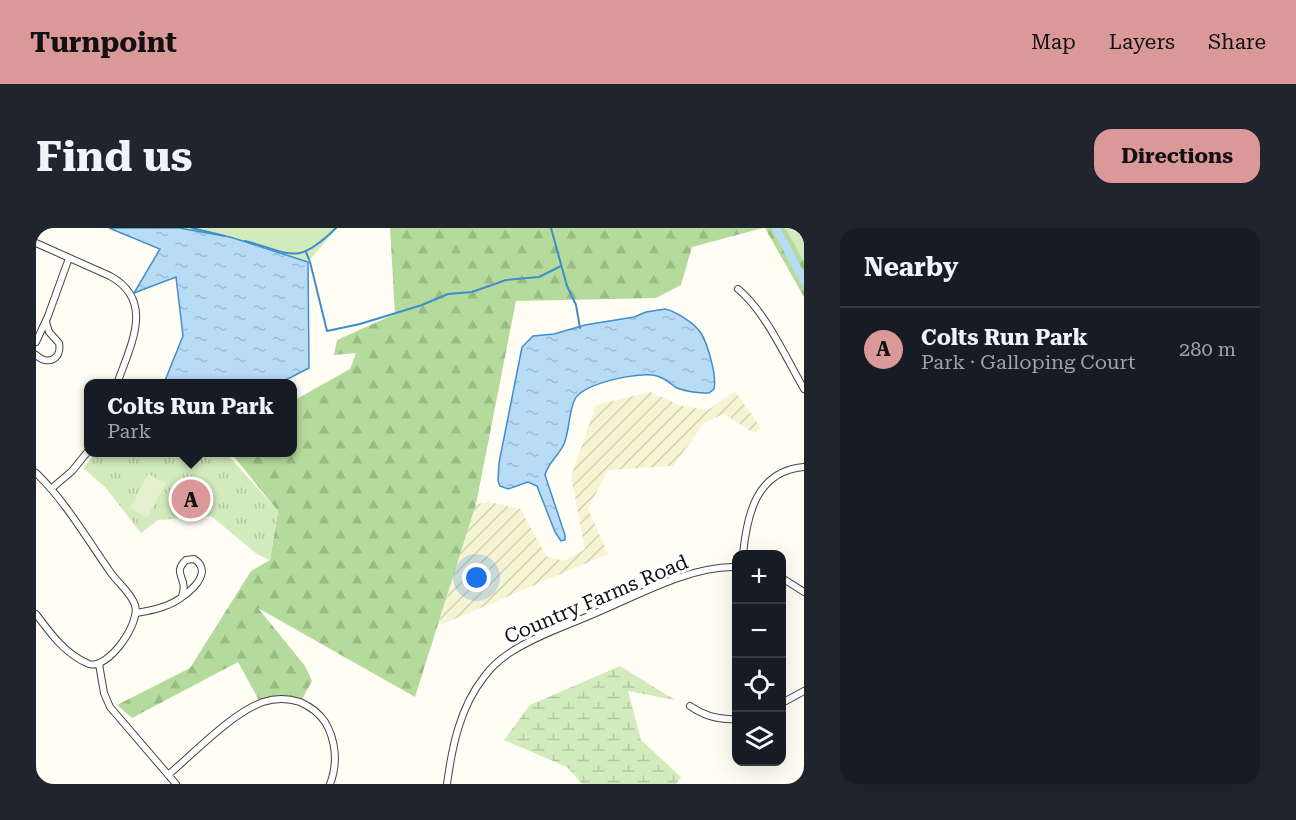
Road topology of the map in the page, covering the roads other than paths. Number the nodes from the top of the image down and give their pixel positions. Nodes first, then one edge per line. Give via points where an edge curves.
1 (36, 243) edge
2 (69, 258) junction
3 (738, 289) dead end
4 (46, 322) junction
5 (36, 342) edge
6 (36, 355) edge
7 (119, 379) edge
8 (804, 389) edge
9 (84, 456) edge
10 (804, 467) edge
11 (36, 474) edge
12 (51, 489) junction
13 (744, 550) edge
14 (732, 567) edge
15 (786, 581) edge
16 (804, 592) edge
17 (182, 596) junction
18 (137, 612) junction
19 (36, 614) edge
20 (99, 664) junction
21 (804, 691) edge
22 (786, 701) edge
23 (690, 706) dead end
24 (732, 719) edge
25 (168, 775) junction
26 (176, 784) edge
27 (330, 784) edge
28 (447, 784) edge

1 - 2 street
2 - 4 street
2 - 7 street via 118,281 134,300 135,331
3 - 8 street via 759,311
4 - 5 street
4 - 6 street via 60,351 51,361
9 - 12 street
10 - 13 street via 772,479 759,492 748,519
11 - 12 street
12 - 18 street via 133,600
14 - 28 street, Country Farms Road via 717,567 674,580 529,642 500,660 466,704
15 - 16 street
17 - 17 street via 201,578 201,565 194,559 186,560 180,567 185,586
17 - 18 street via 163,607
18 - 20 street via 126,638
19 - 20 street via 66,650 90,664
20 - 25 street via 110,707
21 - 22 street
23 - 24 street via 715,718
25 - 26 street
25 - 27 street via 227,723 259,704 283,699 304,704 324,721 336,758

